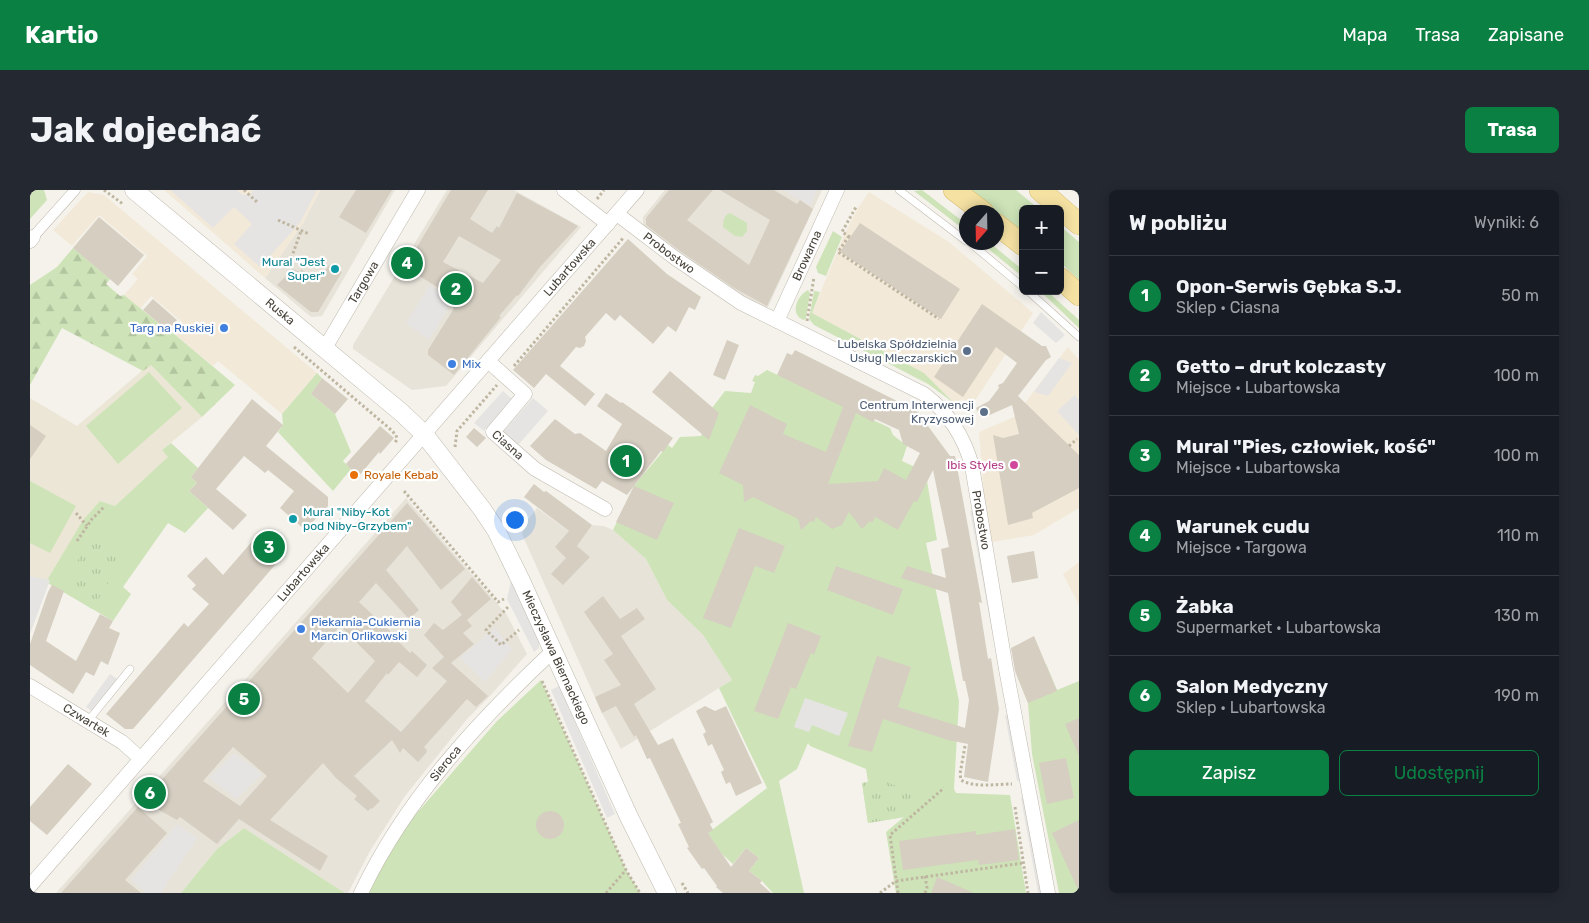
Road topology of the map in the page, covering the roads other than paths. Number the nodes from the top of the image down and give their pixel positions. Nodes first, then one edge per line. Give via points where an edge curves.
1 (74, 190) edge
2 (134, 190) edge
3 (418, 190) edge
4 (564, 190) edge
5 (637, 190) edge
6 (837, 190) edge
7 (899, 190) edge
8 (954, 190) edge
9 (1040, 190) edge
10 (973, 205) edge
11 (613, 219) junction
12 (1079, 224) edge
13 (1004, 230) edge
14 (959, 235) edge
15 (32, 239) edge
16 (1019, 242) edge
17 (978, 250) edge
18 (1064, 282) edge
19 (1019, 283) edge
20 (1032, 295) edge
21 (1079, 295) edge
22 (777, 321) junction
23 (1079, 338) edge
24 (325, 348) junction
25 (488, 360) junction
26 (424, 434) junction
27 (605, 509) dead end
28 (552, 651) junction
29 (130, 668) dead end
30 (30, 686) edge
31 (88, 721) junction
32 (141, 759) junction
33 (30, 886) edge
34 (361, 893) edge
35 (667, 893) edge
36 (1048, 893) edge

1 - 15 street
2 - 24 street, Ruska
3 - 24 street, Targowa
4 - 11 street, Probostwo
5 - 11 street, Lubartowska
6 - 22 street, Browarna
7 - 14 lane
8 - 10 main road
9 - 12 main road
11 - 22 street, Probostwo via 725,292
11 - 25 street, Lubartowska
13 - 16 main road
17 - 19 lane
18 - 21 main road
20 - 23 lane
22 - 36 street, Probostwo via 924,394 949,418 962,437 972,466
24 - 26 street, Ruska
25 - 26 street, Lubartowska
25 - 27 street, Ciasna via 525,394 493,432 535,469
26 - 28 street, Mieczysława Biernackiego via 496,530
26 - 32 street, Lubartowska
28 - 34 street, Sieroca via 483,719 451,758 391,837
28 - 35 street, Mieczysława Biernackiego
29 - 31 lane
30 - 31 street, Czwartek
31 - 32 street, Czwartek via 122,742
32 - 33 street, Lubartowska

